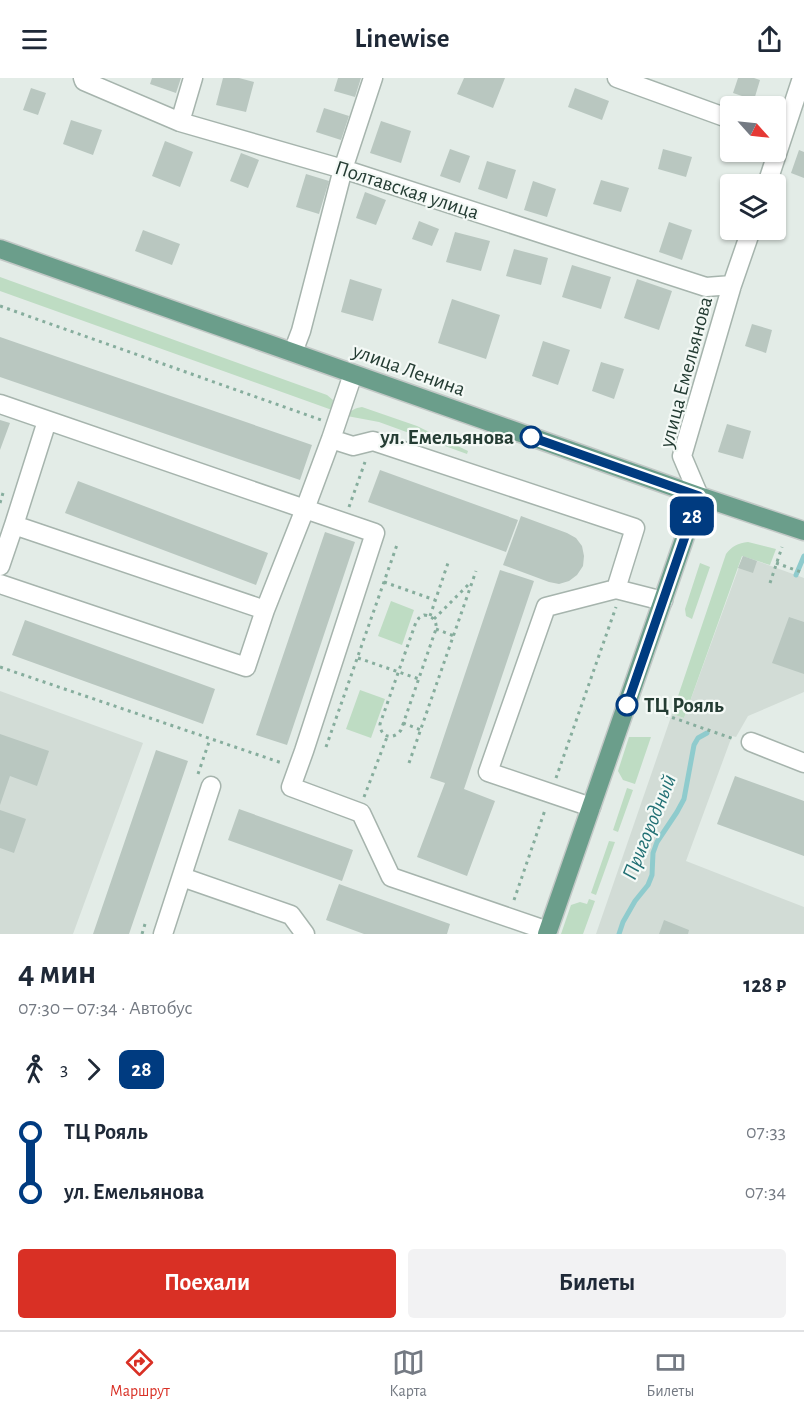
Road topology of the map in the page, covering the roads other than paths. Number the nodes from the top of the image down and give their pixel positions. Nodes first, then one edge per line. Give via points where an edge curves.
1 (193, 78) edge
2 (373, 78) edge
3 (617, 78) edge
4 (802, 78) edge
5 (84, 79) edge
6 (720, 115) edge
7 (786, 118) edge
8 (180, 122) junction
9 (343, 169) junction
10 (748, 240) edge
11 (0, 249) edge
12 (732, 285) junction
13 (293, 352) junction
14 (353, 374) junction
15 (0, 404) edge
16 (47, 421) junction
17 (329, 430) junction
18 (699, 496) junction
19 (305, 510) junction
20 (14, 525) junction
21 (800, 529) edge
22 (0, 566) edge
23 (0, 584) edge
24 (616, 598) junction
25 (663, 601) junction
26 (265, 610) junction
27 (751, 742) road end
28 (804, 763) edge
29 (211, 786) dead end
30 (591, 807) junction
31 (182, 877) junction
32 (291, 915) junction
33 (547, 933) edge
34 (163, 934) edge
35 (284, 934) edge
36 (305, 934) edge

1 - 8 street
2 - 9 street
3 - 6 street
4 - 7 street
5 - 8 street, Полтавская улица
8 - 9 street, Полтавская улица
9 - 12 street, Полтавская улица via 706,287
9 - 13 street
10 - 12 street, улица Емельянова
11 - 13 main road, улица Ленина
12 - 18 street, улица Емельянова via 682,456
13 - 14 main road, улица Ленина
14 - 17 street
14 - 18 main road, улица Ленина
15 - 16 street
16 - 19 street
16 - 20 street
17 - 19 street
17 - 24 street via 353,446 373,441 635,528
18 - 21 main road, улица Ленина
18 - 25 main road
19 - 26 street
19 - 33 street via 375,533 291,787 361,813 391,877
20 - 22 street
20 - 26 street
23 - 26 street via 246,667
24 - 25 street
24 - 30 street via 546,608 488,772
25 - 30 main road
27 - 28 street
29 - 31 street
30 - 33 main road
31 - 32 street
31 - 34 street
32 - 35 street
32 - 36 street

